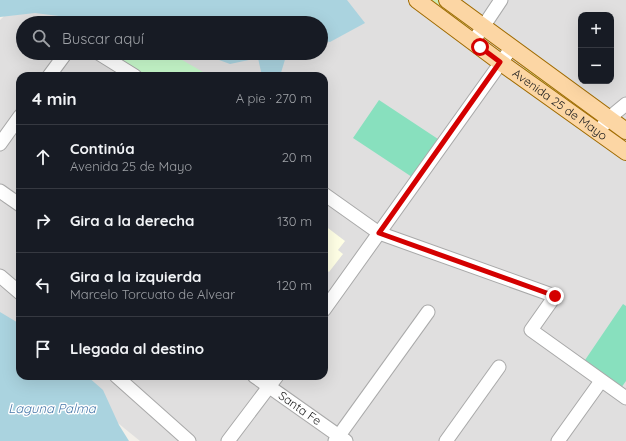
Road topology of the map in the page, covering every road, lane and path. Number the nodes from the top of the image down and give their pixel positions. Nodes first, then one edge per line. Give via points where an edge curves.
1 (417, 0) edge
2 (447, 0) edge
3 (501, 0) edge
4 (482, 26) junction
5 (473, 42) junction
6 (512, 47) junction
7 (61, 60) edge
8 (109, 60) edge
9 (500, 62) junction
10 (52, 72) edge
11 (129, 72) edge
12 (626, 104) edge
13 (609, 118) junction
14 (16, 122) edge
15 (626, 131) edge
16 (598, 132) junction
17 (0, 144) edge
18 (626, 152) edge
19 (0, 191) edge
20 (328, 197) edge
21 (16, 202) edge
22 (379, 233) junction
23 (0, 276) edge
24 (16, 290) edge
25 (328, 303) edge
26 (428, 312) dead end
27 (499, 366) dead end
28 (120, 380) edge
29 (259, 380) edge
30 (274, 380) edge
31 (601, 381) junction
32 (269, 387) junction
33 (626, 398) edge
34 (340, 439) edge
35 (189, 441) edge
36 (228, 441) edge
37 (446, 441) edge
38 (558, 441) edge

1 - 5 main road, Avenida 25 de Mayo
2 - 4 main road, Avenida 25 de Mayo
3 - 4 street
4 - 5 street
4 - 6 main road, Avenida 25 de Mayo
5 - 9 main road, Avenida 25 de Mayo
6 - 9 street
6 - 13 main road, Avenida 25 de Mayo
7 - 10 street
8 - 11 street
9 - 16 main road, Avenida 25 de Mayo
9 - 22 street
12 - 13 street
13 - 15 main road, Avenida 25 de Mayo
13 - 16 street
14 - 17 street
16 - 18 main road, Avenida 25 de Mayo
19 - 21 street
20 - 22 street
22 - 25 street
22 - 31 street via 555,296 531,330
23 - 24 street
26 - 34 street
27 - 37 street
28 - 35 street
29 - 32 street, Santa Fe
30 - 32 street
31 - 33 street
31 - 38 street
32 - 34 street, Santa Fe
32 - 36 street

